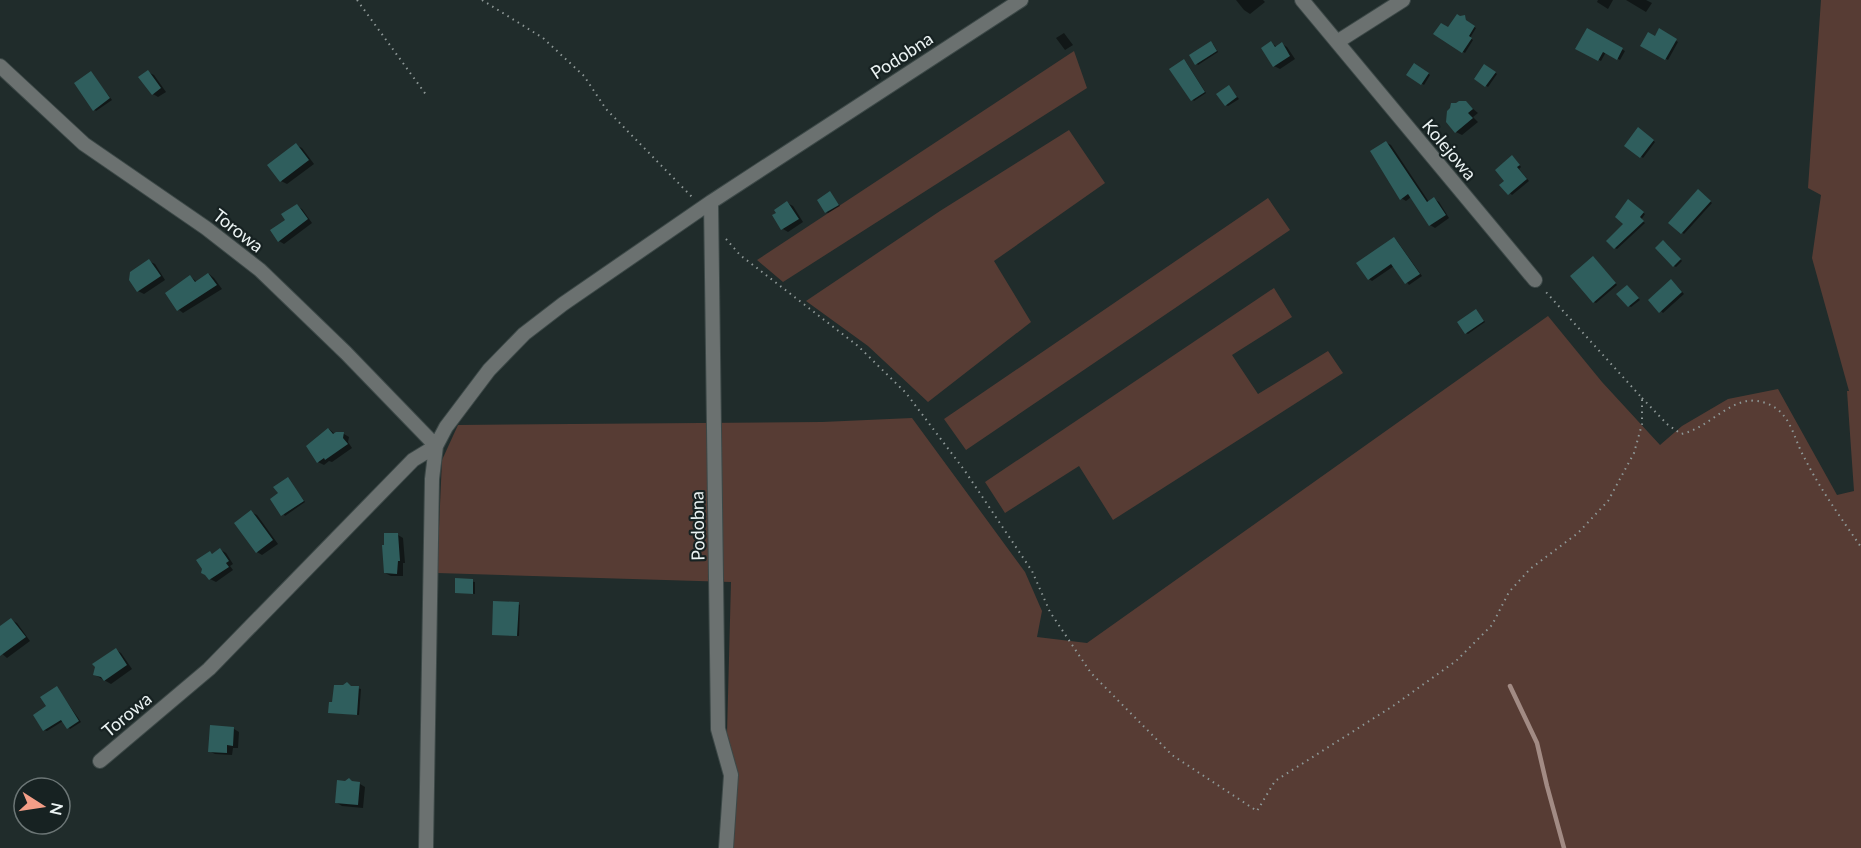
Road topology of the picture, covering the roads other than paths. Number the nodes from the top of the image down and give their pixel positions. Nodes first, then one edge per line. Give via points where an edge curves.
1 (1022, 0) edge
2 (1302, 0) edge
3 (1402, 0) edge
4 (1336, 42) junction
5 (0, 66) edge
6 (707, 205) junction
7 (1535, 280) road end
8 (436, 446) junction
9 (100, 761) dead end
10 (426, 848) edge
11 (726, 848) edge

1 - 6 street, Podobna
2 - 4 street, Kolejowa
3 - 4 street
4 - 7 street, Kolejowa
5 - 8 street, Torowa via 84,144 260,270
6 - 8 street, Podobna via 524,334 461,404
6 - 11 street, Podobna via 712,223 718,729 731,776
8 - 9 street, Torowa via 413,460 209,669
8 - 10 street via 432,479

